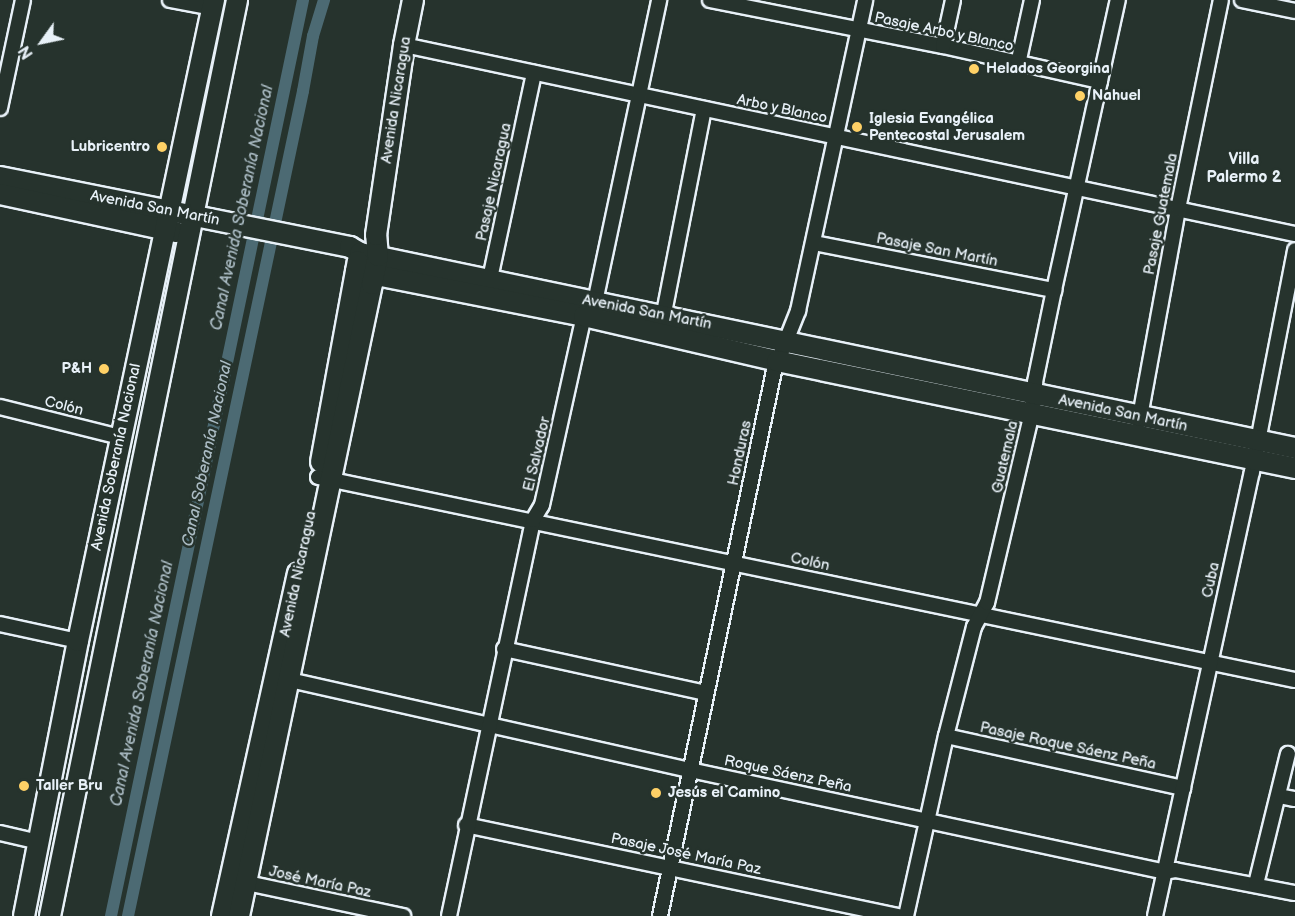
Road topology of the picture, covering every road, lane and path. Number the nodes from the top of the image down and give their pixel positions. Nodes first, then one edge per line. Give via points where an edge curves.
1 (23, 0) edge
2 (170, 0) edge
3 (237, 0) edge
4 (413, 0) edge
5 (659, 0) edge
6 (710, 0) edge
7 (865, 0) edge
8 (953, 0) edge
9 (1032, 0) edge
10 (1118, 0) edge
11 (1221, 0) edge
12 (1242, 0) edge
13 (214, 4) edge
14 (1295, 11) edge
15 (859, 31) junction
16 (404, 45) junction
17 (944, 46) junction
18 (1018, 64) junction
19 (534, 73) junction
20 (1100, 81) junction
21 (638, 95) junction
22 (0, 108) edge
23 (704, 109) junction
24 (837, 137) junction
25 (0, 177) edge
26 (1078, 188) junction
27 (0, 194) edge
28 (1178, 209) junction
29 (168, 211) junction
30 (192, 215) junction
31 (164, 230) junction
32 (1295, 234) edge
33 (187, 235) junction
34 (814, 243) junction
35 (1295, 250) edge
36 (367, 264) junction
37 (488, 289) junction
38 (1054, 290) junction
39 (590, 309) junction
40 (661, 325) junction
41 (788, 341) junction
42 (777, 361) junction
43 (1033, 403) junction
44 (0, 407) edge
45 (1138, 426) junction
46 (120, 437) junction
47 (1295, 448) edge
48 (1255, 450) junction
49 (1295, 468) edge
50 (325, 478) junction
51 (533, 520) junction
52 (735, 563) junction
53 (982, 614) junction
54 (0, 624) edge
55 (78, 641) junction
56 (504, 649) junction
57 (1209, 663) junction
58 (283, 678) junction
59 (1295, 680) edge
60 (705, 693) junction
61 (487, 725) junction
62 (946, 736) junction
63 (1288, 754) dead end
64 (690, 770) junction
65 (1183, 788) junction
66 (1279, 795) junction
67 (1295, 799) edge
68 (927, 820) junction
69 (466, 825) junction
70 (0, 833) edge
71 (39, 842) junction
72 (670, 868) junction
73 (1165, 872) junction
74 (238, 881) junction
75 (1256, 884) junction
76 (1295, 893) edge
77 (24, 916) edge
78 (50, 916) edge
79 (222, 916) edge
80 (239, 916) edge
81 (403, 916) edge
82 (449, 916) edge
83 (660, 916) edge
84 (898, 916) edge
85 (906, 916) edge
86 (1155, 916) edge

1 - 22 street
2 - 13 street
3 - 30 main road, Avenida Soberanía Nacional
4 - 16 main road, Avenida Nicaragua
5 - 21 street, El Salvador
6 - 15 street, Pasaje Arbo y Blanco
7 - 15 street, Honduras
8 - 17 street
9 - 18 street
10 - 20 street, Guatemala
11 - 28 street, Pasaje Guatemala
12 - 14 street
13 - 29 main road, Avenida Soberanía Nacional
15 - 17 street, Pasaje Arbo y Blanco
15 - 24 street, Honduras
16 - 19 street, Arbo y Blanco
16 - 36 main road, Avenida Nicaragua via 376,235
17 - 18 street, Pasaje Arbo y Blanco
18 - 20 street, Pasaje Arbo y Blanco
19 - 21 street, Arbo y Blanco
19 - 37 street, Pasaje Nicaragua
20 - 26 street, Guatemala
21 - 23 street, Arbo y Blanco
21 - 39 street, El Salvador
23 - 24 street, Arbo y Blanco
23 - 40 street
24 - 26 street, Arbo y Blanco
24 - 34 street, Honduras
25 - 29 main road, Avenida San Martín
26 - 28 street, Arbo y Blanco
26 - 38 street, Guatemala
27 - 31 main road, Avenida San Martín
28 - 32 street, Arbo y Blanco
28 - 45 street, Pasaje Guatemala
29 - 30 main road, Avenida San Martín
29 - 31 main road, Avenida Soberanía Nacional
30 - 33 main road, Avenida Soberanía Nacional
30 - 36 main road, Avenida San Martín via 350,247
31 - 33 main road, Avenida San Martín
31 - 46 main road, Avenida Soberanía Nacional
33 - 78 main road, Avenida Soberanía Nacional
34 - 38 street, Pasaje San Martín
34 - 41 street, Honduras
35 - 48 street, Cuba
36 - 37 main road, Avenida San Martín
36 - 50 main road, Avenida Nicaragua
37 - 39 main road, Avenida San Martín
38 - 43 street, Guatemala
39 - 40 main road, Avenida San Martín
39 - 51 street, El Salvador via 542,505
40 - 41 main road, Avenida San Martín
40 - 42 main road, Avenida San Martín
41 - 42 street, Honduras
41 - 43 main road, Avenida San Martín
42 - 43 main road, Avenida San Martín
42 - 52 street, Honduras
43 - 45 main road, Avenida San Martín
43 - 53 street, Guatemala
44 - 46 street, Colón
45 - 48 main road, Avenida San Martín
46 - 55 main road, Avenida Soberanía Nacional
47 - 48 main road, Avenida San Martín
48 - 49 main road, Avenida San Martín
48 - 57 street, Cuba
50 - 51 street, Colón
50 - 58 main road, Avenida Nicaragua
51 - 52 street, Colón
51 - 56 street, El Salvador
52 - 53 street, Colón
52 - 60 street, Honduras
53 - 57 street, Colón
53 - 62 street, Guatemala via 974,627
54 - 55 street
55 - 71 main road, Avenida Soberanía Nacional
56 - 60 street
56 - 61 street, El Salvador
57 - 59 street, Colón
57 - 65 street, Cuba
58 - 61 street, Roque Sáenz Peña
58 - 74 main road, Avenida Nicaragua
60 - 64 street, Honduras
61 - 64 street, Roque Sáenz Peña
61 - 69 street, El Salvador
62 - 65 street, Pasaje Roque Sáenz Peña
62 - 68 street, Guatemala
63 - 66 street
64 - 68 street, Roque Sáenz Peña
64 - 72 street, Honduras
65 - 73 street, Cuba
66 - 67 street
66 - 75 street
68 - 73 street, Roque Sáenz Peña
68 - 85 street, Guatemala
69 - 72 street, Pasaje José María Paz
69 - 82 street, El Salvador
70 - 71 street
71 - 77 main road, Avenida Soberanía Nacional
72 - 83 street, Honduras
72 - 84 street, Pasaje José María Paz
73 - 75 street, Roque Sáenz Peña via 1175,870
73 - 86 street, Cuba
74 - 79 main road, Avenida Nicaragua
74 - 80 main road, Avenida Nicaragua
74 - 81 street, José María Paz
75 - 76 street, Roque Sáenz Peña

